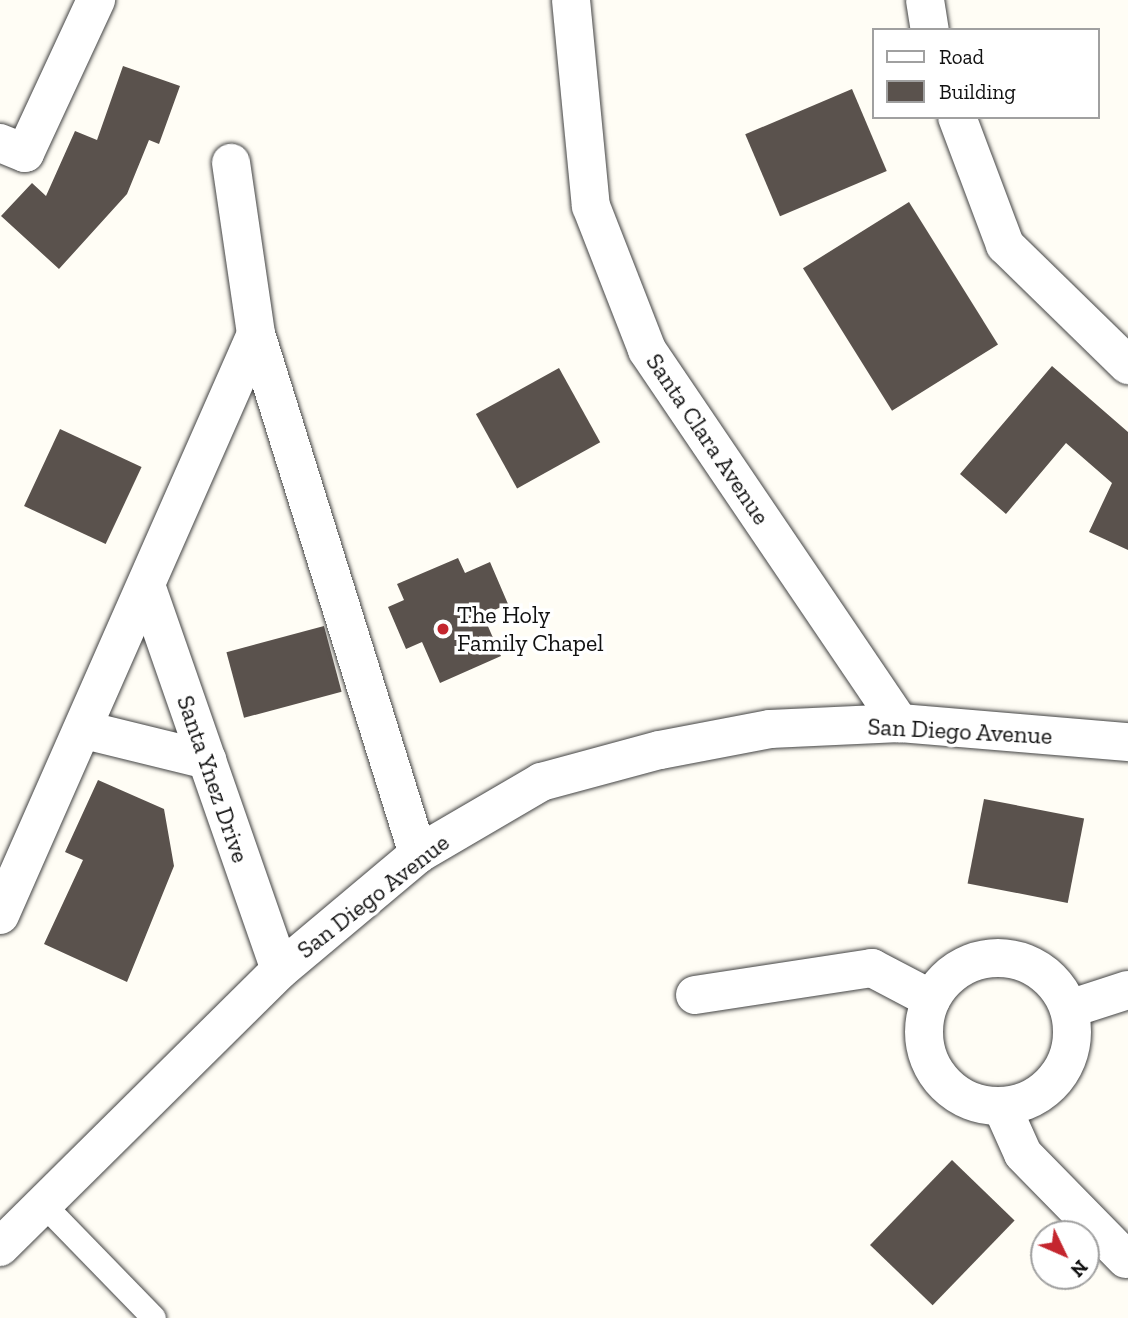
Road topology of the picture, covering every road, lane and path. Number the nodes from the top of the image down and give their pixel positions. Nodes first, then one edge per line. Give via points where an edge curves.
1 (96, 0) edge
2 (571, 0) edge
3 (925, 0) edge
4 (930, 28) edge
5 (958, 119) edge
6 (0, 143) edge
7 (231, 163) dead end
8 (257, 334) junction
9 (1128, 365) edge
10 (147, 588) junction
11 (900, 723) junction
12 (85, 730) junction
13 (1128, 742) edge
14 (207, 760) junction
15 (418, 854) junction
16 (0, 915) edge
17 (280, 970) junction
18 (1128, 990) edge
19 (695, 995) dead end
20 (931, 999) junction
21 (1069, 1009) junction
22 (1002, 1107) junction
23 (43, 1204) junction
24 (3, 1255) edge
25 (1126, 1259) dead end
26 (154, 1318) edge

1 - 6 street via 25,153
2 - 11 street, Santa Clara Avenue via 592,206 647,350
3 - 4 street
5 - 9 street via 1005,245
7 - 8 street
8 - 10 street
8 - 15 street
10 - 12 street
10 - 14 street, Santa Ynez Drive
11 - 13 street, San Diego Avenue
11 - 15 street, San Diego Avenue via 770,729 660,750 554,778
12 - 14 street
12 - 16 street
14 - 17 street, Santa Ynez Drive
15 - 17 street, San Diego Avenue
17 - 23 street, San Diego Avenue
18 - 21 street
19 - 20 street via 872,968
20 - 21 street via 946,979 966,964 990,958 1016,959 1057,986
20 - 22 street via 923,1024 925,1050 935,1074 953,1093 976,1104
21 - 22 street via 1070,1054 1059,1074 1044,1091
22 - 25 street via 1023,1154
23 - 24 street, San Diego Avenue
23 - 26 lane

